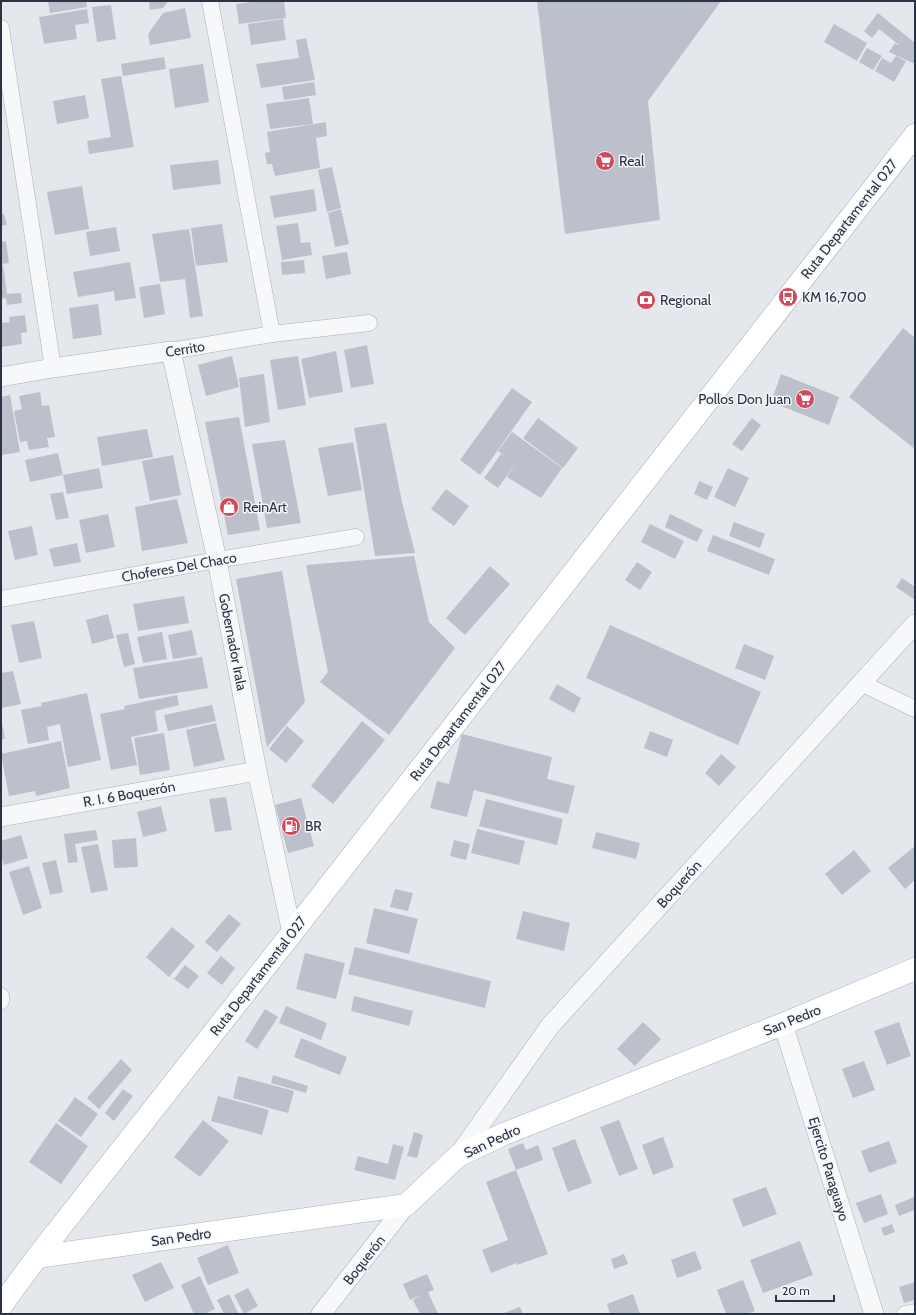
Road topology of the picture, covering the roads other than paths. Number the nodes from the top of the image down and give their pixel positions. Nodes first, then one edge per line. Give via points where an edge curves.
1 (210, 1) edge
2 (1, 28) edge
3 (915, 135) edge
4 (369, 323) dead end
5 (272, 334) junction
6 (171, 351) junction
7 (53, 368) junction
8 (1, 377) edge
9 (356, 537) dead end
10 (217, 560) junction
11 (1, 599) edge
12 (915, 624) edge
13 (861, 683) junction
14 (915, 709) edge
15 (257, 771) junction
16 (1, 817) edge
17 (292, 933) junction
18 (915, 969) edge
19 (1, 996) edge
20 (1, 1001) edge
21 (783, 1024) junction
22 (458, 1156) junction
23 (406, 1205) junction
24 (37, 1257) junction
25 (1, 1306) edge
26 (915, 1312) edge
27 (321, 1314) edge
28 (874, 1314) edge
29 (905, 1314) edge

1 - 5 street
2 - 7 street
3 - 17 main road, Ruta Departamental 027
4 - 5 street, Cerrito
5 - 6 street, Cerrito
6 - 7 street, Cerrito
6 - 10 street, Gobernador Irala
7 - 8 street, Cerrito
9 - 10 street, Choferes Del Chaco
10 - 11 street, Choferes Del Chaco
10 - 15 street, Gobernador Irala
12 - 13 street, Boquerón
13 - 14 street
13 - 22 street, Boquerón via 550,1026
15 - 16 street, R. I. 6 Boquerón
15 - 17 street, Gobernador Irala
17 - 24 main road, Ruta Departamental 027
18 - 21 main road, San Pedro
19 - 20 street
21 - 22 main road, San Pedro via 504,1134
21 - 28 street, Ejercito Paraguayo
22 - 23 main road, San Pedro
23 - 24 main road, San Pedro
23 - 27 street, Boquerón
24 - 25 main road, Ruta Departamental 027
26 - 29 street

